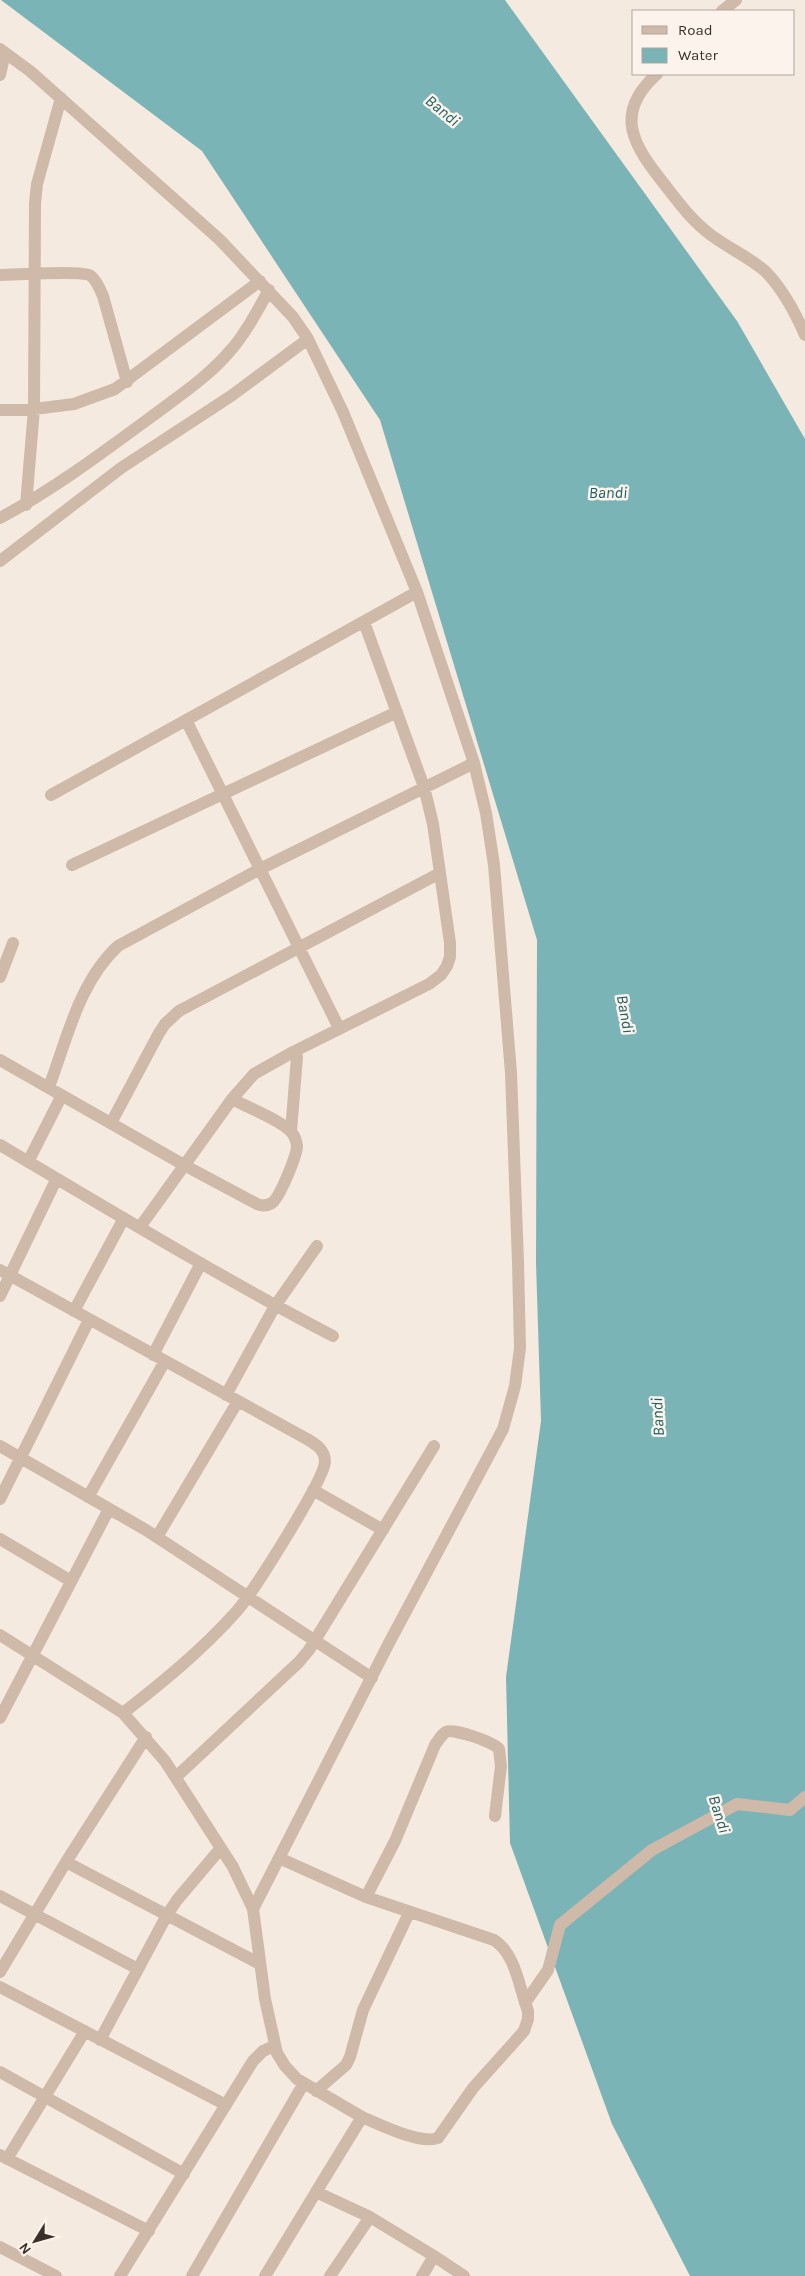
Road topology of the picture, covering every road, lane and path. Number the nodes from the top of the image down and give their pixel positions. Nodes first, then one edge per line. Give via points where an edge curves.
1 (736, 0) edge
2 (723, 10) edge
3 (3, 51) edge
4 (0, 75) edge
5 (656, 75) edge
6 (60, 98) junction
7 (0, 275) edge
8 (34, 275) junction
9 (264, 286) junction
10 (805, 335) edge
11 (308, 339) junction
12 (127, 382) junction
13 (34, 409) junction
14 (0, 410) edge
15 (26, 505) junction
16 (0, 518) edge
17 (0, 561) edge
18 (417, 592) junction
19 (364, 622) junction
20 (396, 712) junction
21 (186, 720) junction
22 (474, 763) junction
23 (424, 787) junction
24 (52, 795) dead end
25 (223, 795) junction
26 (72, 865) dead end
27 (260, 869) junction
28 (440, 873) junction
29 (13, 943) dead end
30 (298, 946) junction
31 (0, 977) edge
32 (339, 1028) junction
33 (293, 1052) junction
34 (0, 1060) edge
35 (49, 1088) junction
36 (62, 1095) junction
37 (232, 1099) junction
38 (111, 1123) junction
39 (291, 1131) junction
40 (0, 1145) edge
41 (28, 1162) junction
42 (184, 1165) junction
43 (56, 1180) junction
44 (124, 1218) junction
45 (140, 1227) junction
46 (317, 1246) dead end
47 (201, 1263) junction
48 (5, 1273) edge
49 (0, 1296) edge
50 (275, 1306) junction
51 (74, 1311) junction
52 (89, 1320) junction
53 (333, 1336) dead end
54 (154, 1355) junction
55 (165, 1361) junction
56 (226, 1395) junction
57 (238, 1401) junction
58 (0, 1446) edge
59 (434, 1446) dead end
60 (20, 1457) junction
61 (313, 1490) junction
62 (88, 1497) junction
63 (0, 1499) edge
64 (109, 1509) junction
65 (383, 1530) junction
66 (156, 1537) junction
67 (0, 1539) edge
68 (71, 1581) junction
69 (249, 1596) junction
70 (0, 1635) edge
71 (315, 1641) junction
72 (32, 1656) junction
73 (372, 1678) junction
74 (123, 1713) junction
75 (0, 1718) edge
76 (146, 1738) junction
77 (176, 1777) junction
78 (805, 1797) edge
79 (495, 1816) dead end
80 (221, 1848) junction
81 (279, 1858) junction
82 (66, 1862) junction
83 (0, 1896) edge
84 (366, 1898) junction
85 (253, 1909) junction
86 (408, 1913) junction
87 (34, 1914) junction
88 (167, 1915) junction
89 (260, 1964) junction
90 (138, 1969) junction
91 (0, 1972) edge
92 (0, 1986) edge
93 (525, 2003) junction
94 (85, 2032) junction
95 (100, 2040) junction
96 (274, 2046) junction
97 (0, 2072) edge
98 (304, 2083) junction
99 (316, 2091) junction
100 (46, 2098) junction
101 (226, 2105) junction
102 (362, 2117) junction
103 (4, 2157) edge
104 (184, 2174) junction
105 (316, 2192) junction
106 (370, 2217) junction
107 (149, 2231) junction
108 (0, 2247) edge
109 (434, 2256) junction
110 (56, 2276) edge
111 (120, 2276) edge
112 (192, 2276) edge
113 (264, 2276) edge
114 (330, 2276) edge
115 (422, 2276) edge
116 (464, 2276) edge

1 - 2 street
3 - 4 street
3 - 6 street
5 - 10 street via 634,103 634,137 645,160 692,219 774,281
6 - 8 street via 34,203
6 - 9 street via 219,239
7 - 8 street
8 - 12 street via 78,273 86,274 95,281 103,296
8 - 13 street
9 - 11 street via 293,317
9 - 12 street
9 - 15 street via 243,334 208,374 82,469
11 - 17 street via 232,396 120,468
11 - 18 street via 343,412
12 - 13 street via 74,404
13 - 14 street
13 - 15 street
15 - 16 street
18 - 19 street
18 - 22 street
19 - 20 street
19 - 21 street
20 - 23 street
20 - 25 street
21 - 24 street
21 - 25 street
22 - 23 street
22 - 73 street via 494,865 511,1073 518,1358 511,1405 503,1429
23 - 27 street
23 - 28 street
25 - 26 street
25 - 27 street
27 - 30 street
27 - 35 street via 134,936 106,956 85,989
28 - 30 street
28 - 32 street via 450,943 447,966 430,984
29 - 31 street
30 - 32 street
30 - 38 street via 171,1017 159,1033
32 - 33 street
33 - 37 street via 254,1074
33 - 39 street via 297,1057
34 - 35 street
35 - 36 street
36 - 38 street
36 - 41 street
37 - 39 street
37 - 42 street
38 - 42 street
39 - 42 street via 297,1146 276,1199 271,1204 257,1204
40 - 41 street
41 - 43 street
42 - 45 street
43 - 44 street
43 - 48 street
44 - 45 street
44 - 51 street
45 - 47 street
46 - 50 street
47 - 50 street
47 - 54 street
48 - 49 street
48 - 51 street
50 - 53 street
50 - 56 street
51 - 52 street
52 - 54 street
52 - 60 street
54 - 55 street
55 - 56 street
55 - 62 street
56 - 57 street
57 - 61 street via 307,1439 322,1451 324,1466
57 - 66 street
58 - 60 street
59 - 65 street
60 - 62 street
60 - 63 street
61 - 65 street
61 - 69 street
62 - 64 street
64 - 66 street
64 - 68 street
65 - 71 street
66 - 69 street
67 - 68 street
68 - 72 street
69 - 71 street
69 - 74 street via 179,1669
70 - 72 street
71 - 73 street
71 - 77 street via 299,1662
72 - 74 street
72 - 75 street
73 - 81 street
74 - 76 street
76 - 77 street
76 - 82 street
77 - 80 street
78 - 93 street via 790,1810 737,1804 652,1850 560,1925 548,1970
79 - 84 street via 501,1766 499,1749 491,1742 452,1731 444,1733 435,1745 395,1841
80 - 85 street
80 - 88 street
81 - 84 street
81 - 85 street
82 - 87 street
82 - 88 street
83 - 87 street
84 - 86 street
85 - 89 street
86 - 93 street via 499,1944 510,1958
86 - 99 street via 363,2010 350,2057
87 - 90 street
87 - 91 street
88 - 89 street
88 - 90 street
89 - 96 street
90 - 95 street
92 - 94 street
93 - 102 street via 528,2019 524,2031 478,2082 438,2138 412,2137
94 - 95 street
94 - 100 street
95 - 101 street
96 - 98 street via 285,2066
96 - 101 street via 259,2054
97 - 100 street
98 - 99 street
98 - 112 street
99 - 102 street
100 - 103 street
100 - 104 street
101 - 104 street
102 - 105 street
103 - 107 street
104 - 107 street
105 - 106 street
105 - 113 street
106 - 109 street
106 - 114 street
107 - 111 street
108 - 110 street
109 - 115 street
109 - 116 street

